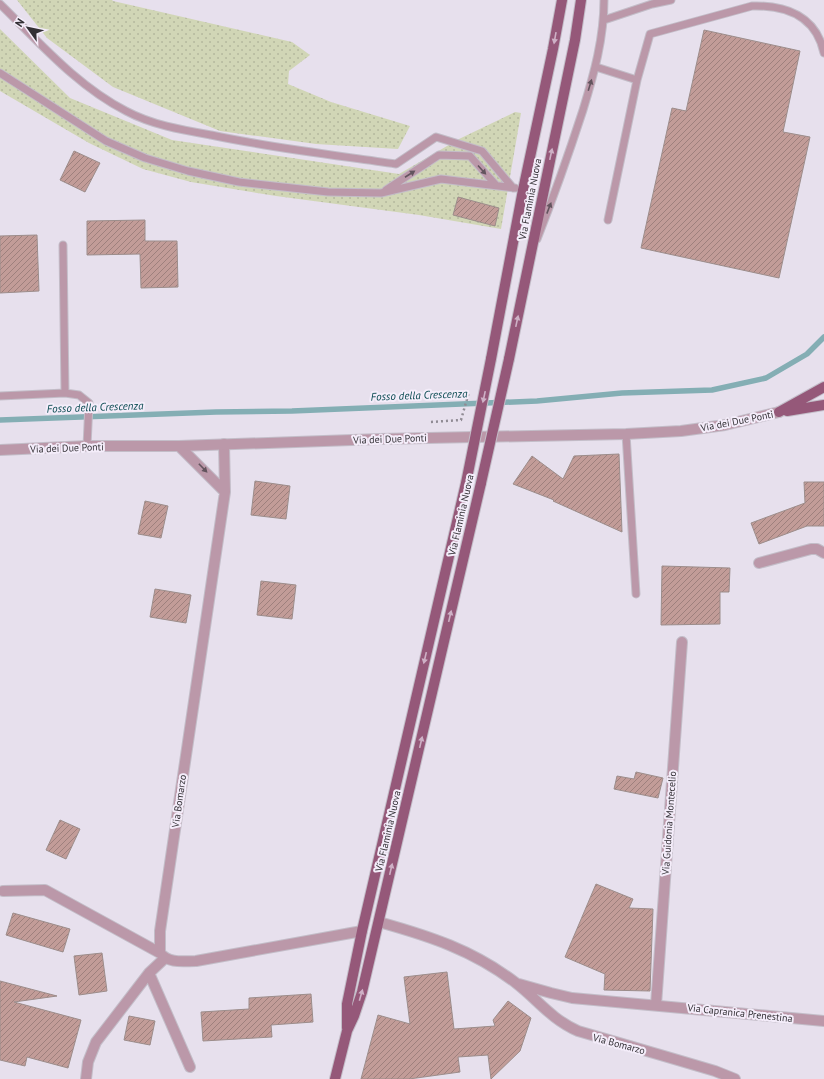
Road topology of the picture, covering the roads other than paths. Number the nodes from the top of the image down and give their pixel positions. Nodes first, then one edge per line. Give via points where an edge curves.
1 (562, 0) edge
2 (581, 0) edge
3 (604, 0) edge
4 (672, 0) edge
5 (651, 2) edge
6 (0, 4) edge
7 (604, 20) junction
8 (824, 53) edge
9 (596, 68) junction
10 (0, 73) edge
11 (637, 80) junction
12 (496, 185) junction
13 (518, 189) junction
14 (381, 193) junction
15 (608, 220) dead end
16 (63, 246) dead end
17 (530, 258) junction
18 (824, 387) edge
19 (65, 393) junction
20 (0, 396) edge
21 (824, 405) edge
22 (779, 412) junction
23 (626, 434) junction
24 (224, 444) junction
25 (87, 446) junction
26 (179, 446) junction
27 (0, 450) edge
28 (225, 492) junction
29 (824, 553) edge
30 (759, 563) dead end
31 (636, 594) dead end
32 (682, 642) dead end
33 (3, 891) dead end
34 (379, 922) junction
35 (362, 931) junction
36 (162, 956) junction
37 (149, 973) junction
38 (516, 983) junction
39 (656, 1005) junction
40 (824, 1021) edge
41 (347, 1031) junction
42 (190, 1067) dead end
43 (86, 1079) edge
44 (335, 1079) edge
45 (735, 1079) edge

1 -> 13 main road, Via Flaminia Nuova via 553,49
17 -> 2 main road, Via Flaminia Nuova
3 - 7 lane
4 - 5 lane
5 - 7 lane
6 - 13 lane via 66,68 90,87 127,112 164,126 231,140 396,164 436,137 482,151
7 - 9 lane
8 - 11 lane via 818,34 800,16 782,9 752,6 650,34
9 - 11 lane
17 -> 9 lane via 556,190
10 - 14 lane via 106,141 145,158 238,182 328,192
11 - 15 lane
12 - 13 lane
12 - 14 lane via 441,179
14 -> 12 lane via 439,155 470,156
13 -> 35 main road, Via Flaminia Nuova, bridge via 492,359 466,483
16 - 19 lane
34 -> 17 main road, Via Flaminia Nuova, bridge via 481,483
18 - 22 main road
19 - 20 lane
19 - 25 lane via 80,395 89,403
21 - 22 main road
22 - 23 street, Via dei Due Ponti via 725,426
23 - 24 street, Via dei Due Ponti
23 - 31 lane
24 - 26 street, Via dei Due Ponti
24 - 28 street, Via Bomarzo
25 - 26 street, Via dei Due Ponti
25 - 27 street, Via dei Due Ponti
26 -> 28 street
28 - 36 street, Via Bomarzo via 160,931
29 - 30 street via 811,549
32 - 39 street, Via Guidonia Montecelio
33 - 36 street via 45,890
34 - 38 street, Via Bomarzo via 447,943 484,962
41 -> 34 main road, Via Flaminia Nuova via 362,992
35 - 36 street via 196,961 170,961
35 - 41 main road, Via Flaminia Nuova via 347,1004
36 - 37 street
37 - 42 street
37 - 43 street via 96,1042 88,1062
38 - 39 street, Via Bomarzo via 572,998
38 - 45 street, Via Bomarzo via 551,1015 578,1031
39 - 40 street, Via Capranica Prenestina
41 - 44 main road, Via Flaminia Nuova

